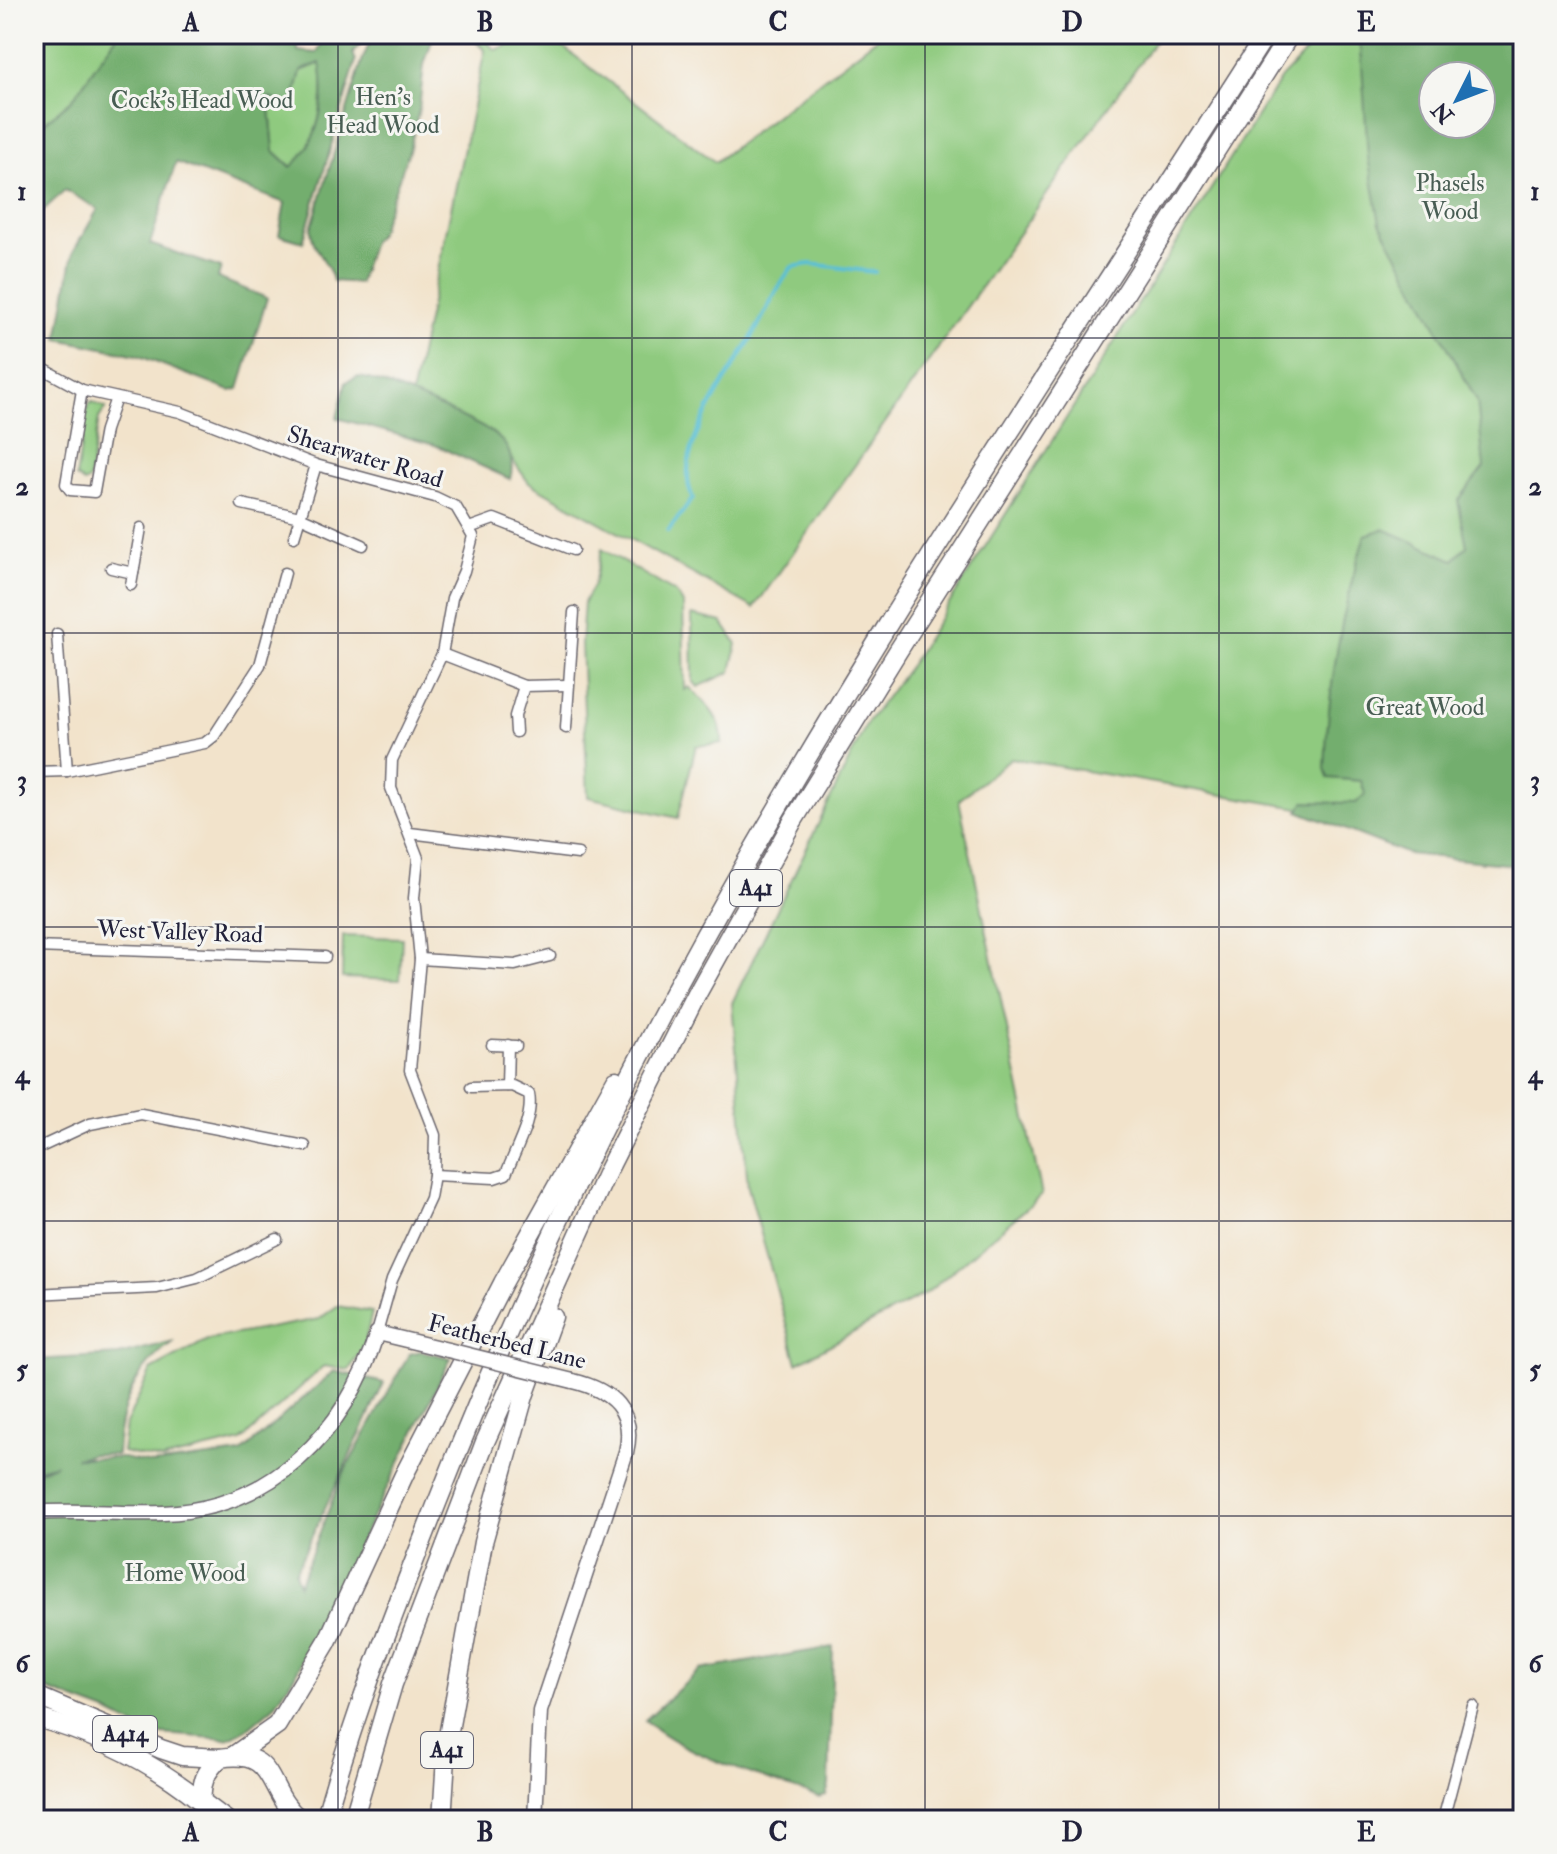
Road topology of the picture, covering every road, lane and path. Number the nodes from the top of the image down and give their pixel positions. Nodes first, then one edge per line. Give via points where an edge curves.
1 (1266, 34) edge
2 (1290, 34) edge
3 (34, 364) edge
4 (82, 390) junction
5 (116, 398) junction
6 (316, 465) junction
7 (242, 504) dead end
8 (300, 517) junction
9 (141, 528) dead end
10 (469, 528) junction
11 (294, 537) dead end
12 (363, 545) dead end
13 (573, 550) dead end
14 (111, 568) dead end
15 (133, 573) junction
16 (285, 573) dead end
17 (131, 585) dead end
18 (574, 612) dead end
19 (57, 634) dead end
20 (442, 654) junction
21 (567, 685) junction
22 (524, 686) junction
23 (566, 728) dead end
24 (516, 732) dead end
25 (67, 771) junction
26 (34, 772) edge
27 (410, 833) junction
28 (578, 854) dead end
29 (34, 947) edge
30 (550, 956) dead end
31 (325, 957) dead end
32 (420, 959) junction
33 (682, 977) junction
34 (492, 1045) dead end
35 (507, 1086) junction
36 (471, 1087) dead end
37 (305, 1146) dead end
38 (34, 1150) edge
39 (434, 1175) junction
40 (277, 1239) dead end
41 (563, 1271) junction
42 (34, 1294) edge
43 (377, 1333) junction
44 (34, 1513) edge
45 (34, 1695) edge
46 (1473, 1706) dead end
47 (34, 1717) edge
48 (226, 1757) junction
49 (215, 1814) edge
50 (354, 1815) edge
51 (301, 1820) edge
52 (325, 1820) edge
53 (442, 1820) edge
54 (535, 1820) edge
55 (1443, 1820) edge

1 - 33 highway, A41 via 864,664
2 - 41 highway, A41 via 793,821 697,994
3 - 4 street, Shearwater Road
4 - 5 street, Shearwater Road
4 - 5 street via 66,484 70,490 94,492
5 - 6 street, Shearwater Road via 180,412
6 - 8 street
6 - 10 street, Shearwater Road via 435,497 456,507
7 - 8 street
8 - 11 street
8 - 12 street
9 - 15 street
10 - 13 street via 494,519
10 - 20 street via 469,555 452,598
14 - 15 street
15 - 17 street
16 - 25 street via 260,665 214,736 205,743
18 - 21 street
19 - 25 street
20 - 22 street
20 - 27 street via 392,760 391,788
21 - 22 street
21 - 23 street
22 - 24 street
25 - 26 street
27 - 28 street
27 - 32 street via 418,858 414,898
29 - 31 street, West Valley Road
30 - 32 street via 515,965
32 - 39 street via 410,1070 435,1135
33 - 48 highway via 657,1008 510,1270 312,1669 277,1725
33 - 52 highway, A41 via 522,1299 359,1707
34 - 35 street via 512,1045
35 - 36 street
35 - 39 street via 523,1088 531,1104 506,1174
37 - 38 street via 141,1114 90,1124
39 - 43 street via 430,1198 392,1280
40 - 42 street via 197,1278 157,1288
41 - 50 highway, A41 via 453,1522 393,1684
41 - 53 highway, A41 via 483,1542 447,1742
43 - 44 street via 360,1380 332,1426 305,1456 253,1491 210,1507 164,1513
43 - 54 street, Featherbed Lane, bridge via 600,1388 624,1412 626,1452 540,1711
45 - 48 highway, A414 via 182,1756
46 - 55 street
47 - 49 highway, A414 via 117,1748 171,1777
48 - 49 highway, A414 via 206,1775 201,1788
48 - 51 highway, A414 via 258,1760

